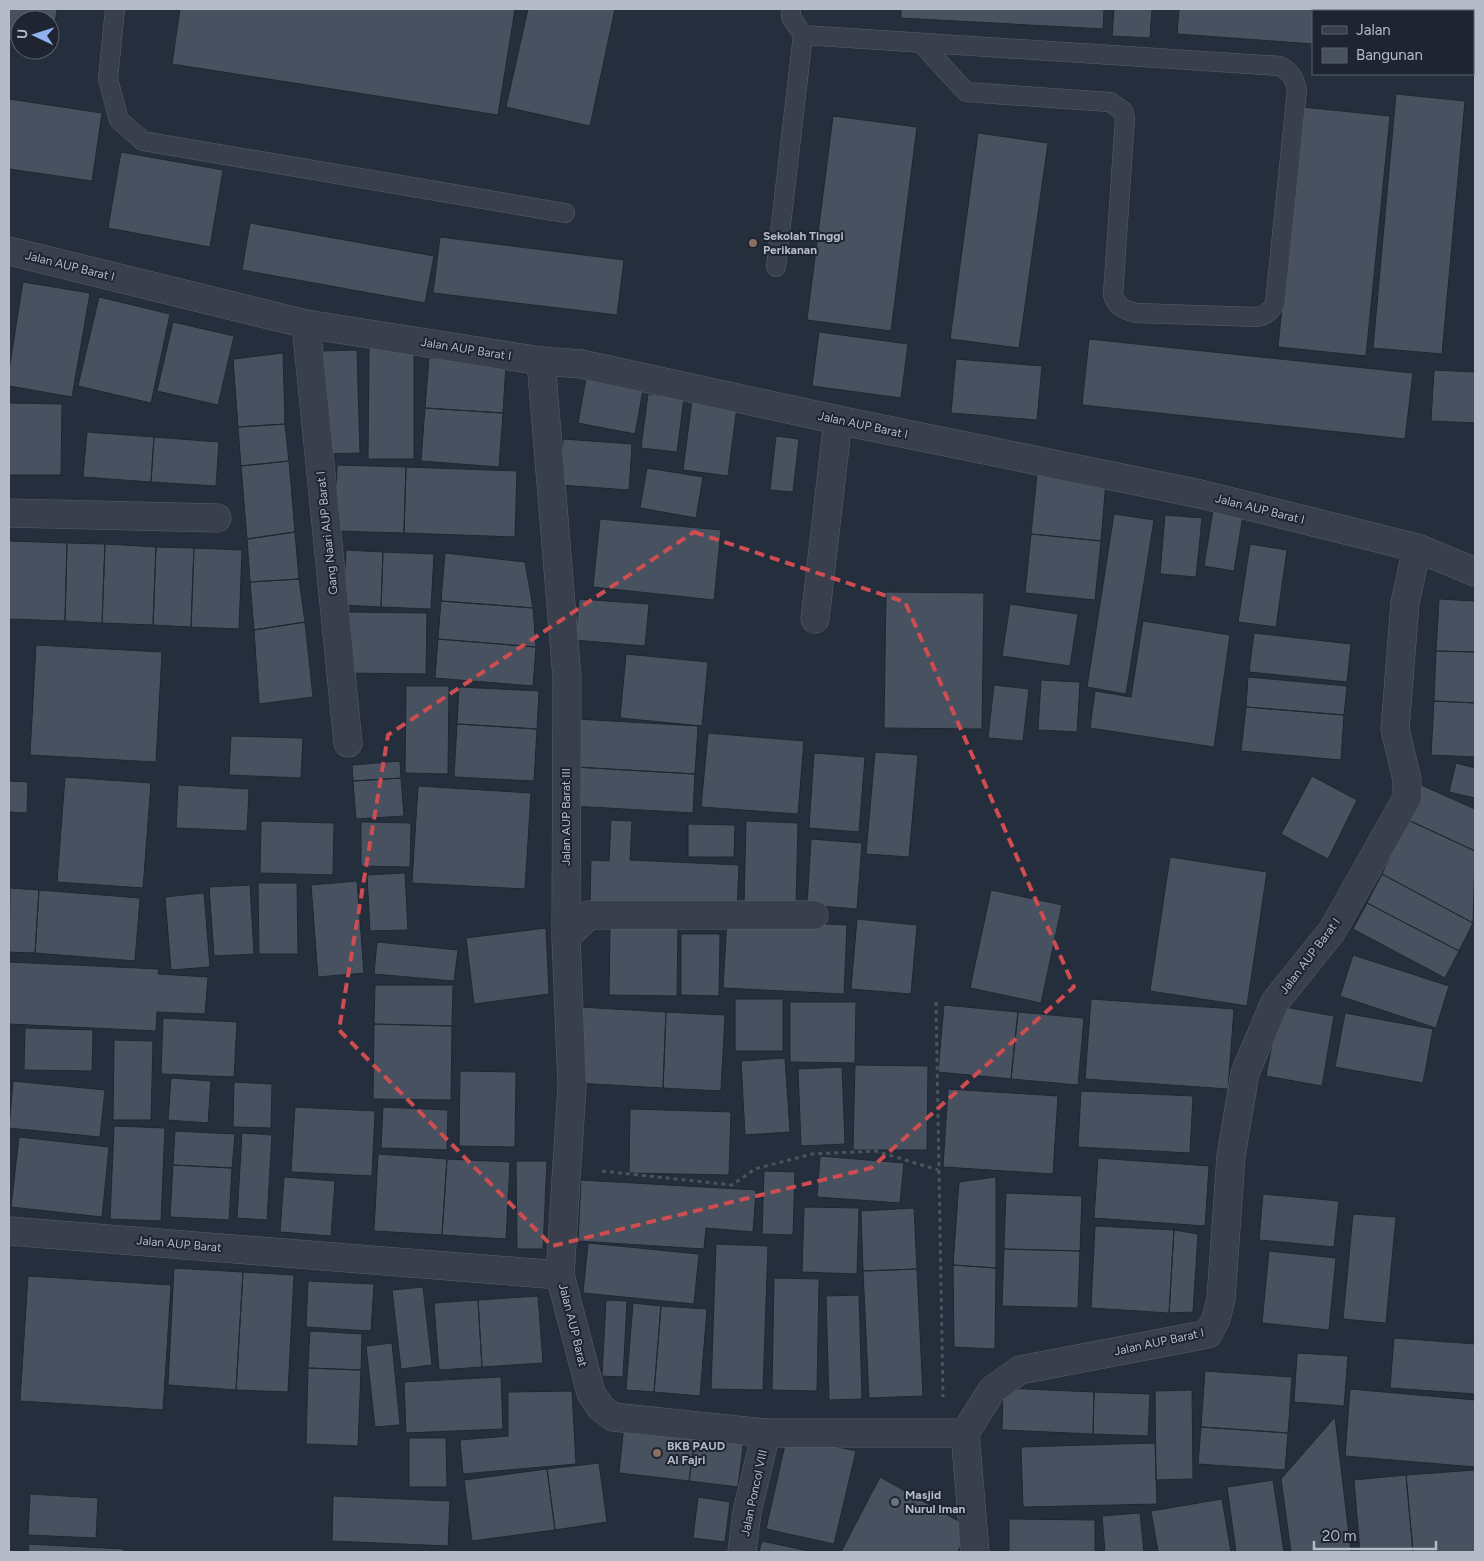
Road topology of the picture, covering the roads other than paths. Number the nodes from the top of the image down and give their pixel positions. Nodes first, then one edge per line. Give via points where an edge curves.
1 (115, 9) edge
2 (791, 9) edge
3 (803, 35) junction
4 (921, 43) junction
5 (564, 213) dead end
6 (9, 252) edge
7 (776, 268) dead end
8 (306, 324) junction
9 (541, 361) junction
10 (838, 420) junction
11 (9, 513) edge
12 (217, 518) dead end
13 (1417, 548) junction
14 (1475, 572) edge
15 (815, 619) dead end
16 (348, 743) dead end
17 (814, 915) dead end
18 (566, 937) junction
19 (9, 1231) edge
20 (560, 1275) junction
21 (954, 1433) junction
22 (766, 1434) junction
23 (742, 1552) edge
24 (975, 1552) edge

1 - 5 lane via 108,79 119,120 143,141
2 - 3 lane via 791,17
3 - 4 lane
3 - 7 lane
4 - 4 lane via 1280,66 1288,70 1297,90 1275,303 1271,310 1257,317 1136,313 1122,309 1112,295 1123,111 1110,102 966,92
6 - 8 street, Jalan AUP Barat I
8 - 9 street, Jalan AUP Barat I
8 - 16 street, Gang Naari AUP Barat I
9 - 10 street, Jalan AUP Barat I via 581,364
9 - 18 street, Jalan AUP Barat III via 567,678
10 - 13 street, Jalan AUP Barat I via 1200,494
10 - 15 street
11 - 12 street
13 - 14 street
13 - 21 street, Jalan AUP Barat I via 1405,603 1395,729 1407,798 1332,931 1275,1002 1244,1073 1231,1156 1221,1299 1208,1334 1020,1370 992,1390
17 - 18 street via 589,915
18 - 20 street, Jalan AUP Barat III via 572,1086
19 - 20 street, Jalan AUP Barat
20 - 22 street, Jalan AUP Barat via 591,1393 601,1408 613,1417
21 - 22 street, Jalan AUP Barat
21 - 24 street
22 - 23 street, Jalan Poncol VIII via 747,1512

